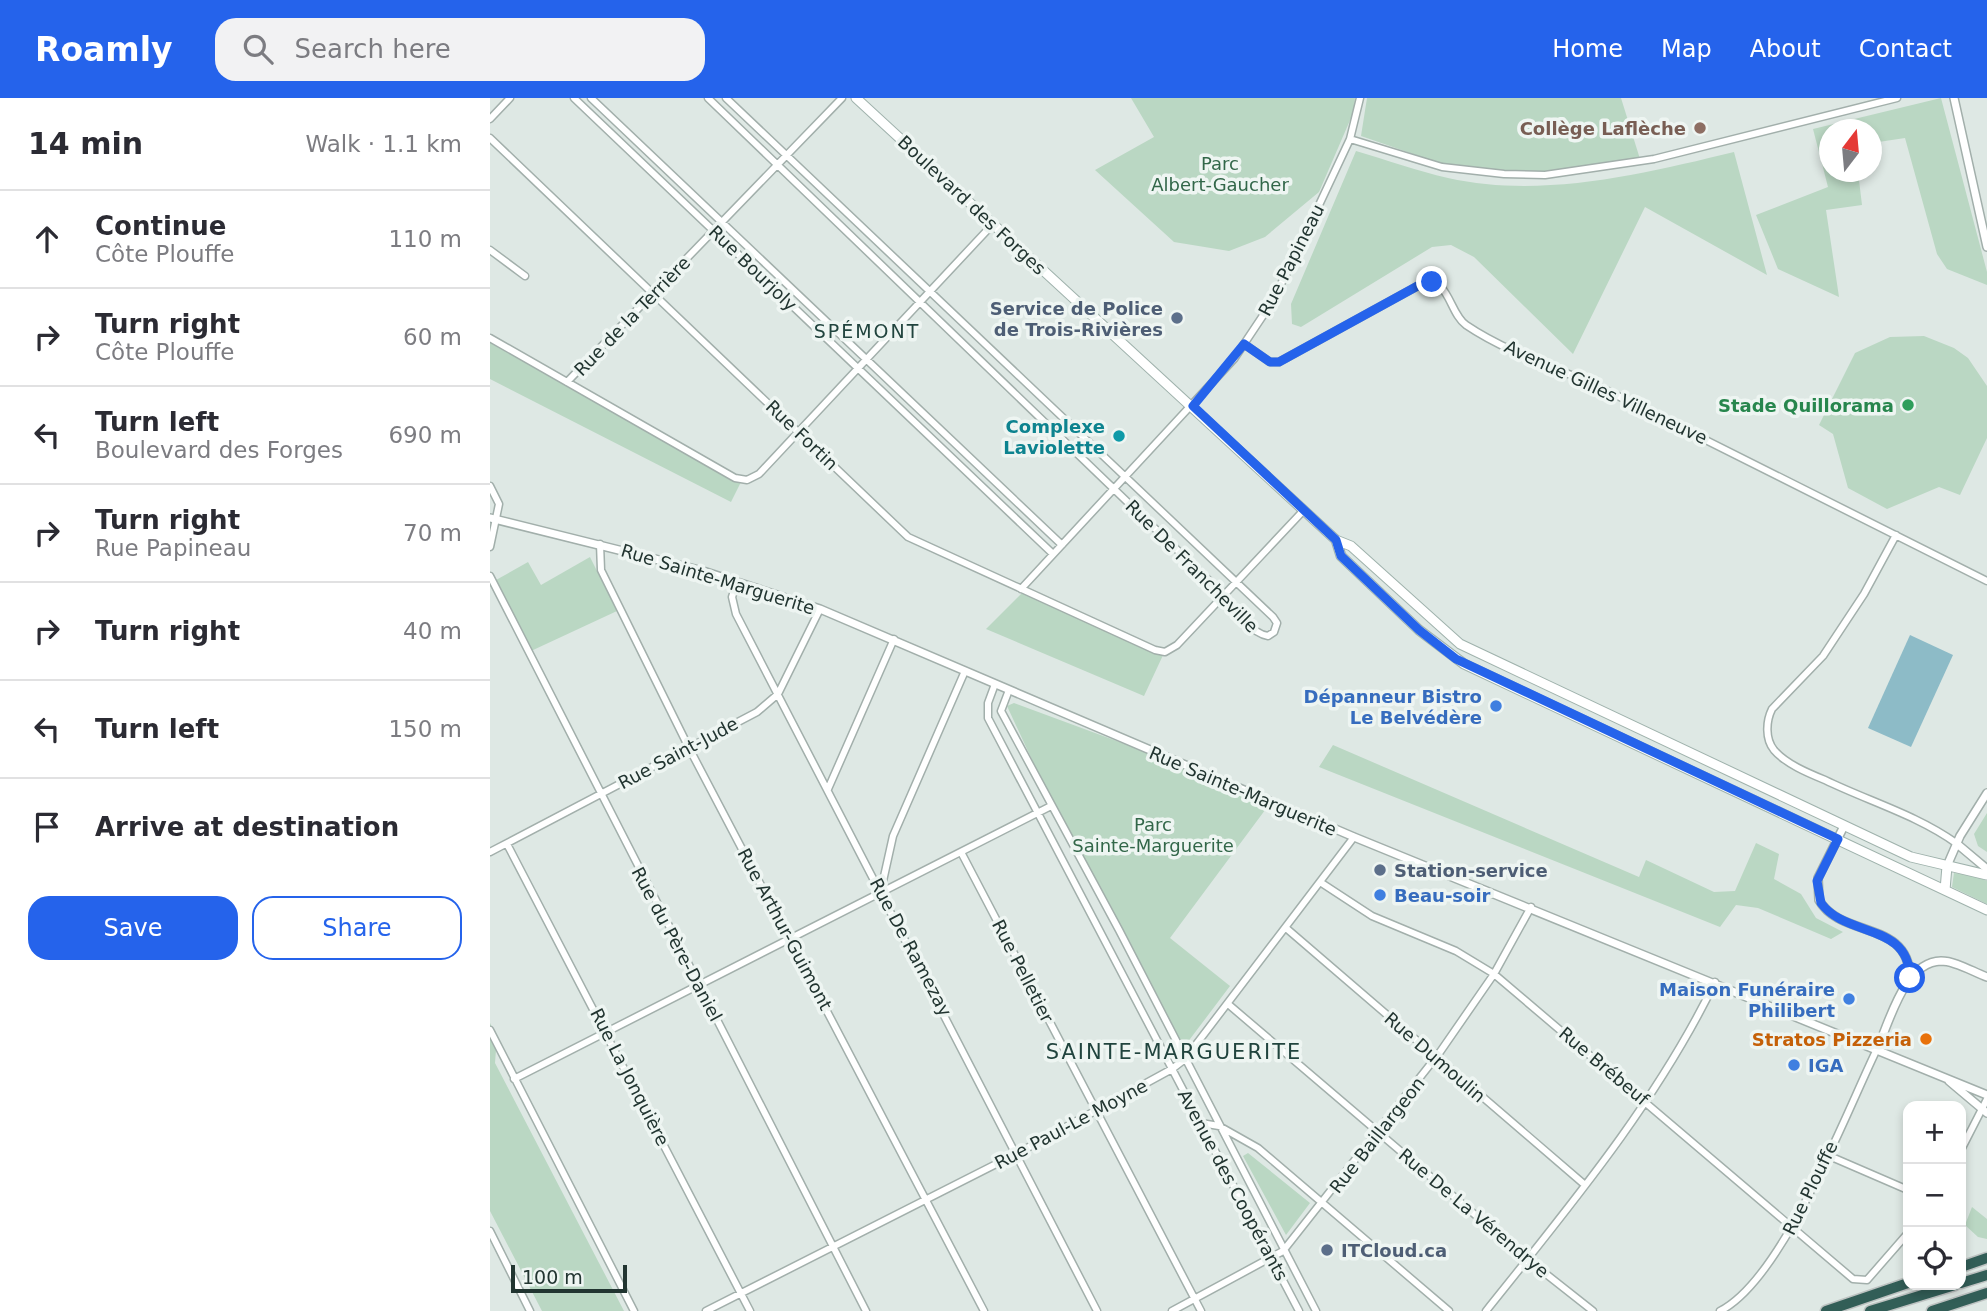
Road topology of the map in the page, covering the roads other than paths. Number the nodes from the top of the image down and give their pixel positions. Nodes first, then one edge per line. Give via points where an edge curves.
1 (510, 98) edge
2 (574, 98) edge
3 (591, 98) edge
4 (708, 98) edge
5 (726, 98) edge
6 (842, 98) edge
7 (856, 98) edge
8 (1360, 98) edge
9 (1897, 98) edge
10 (1954, 98) edge
11 (490, 119) edge
12 (490, 138) edge
13 (1350, 139) junction
14 (786, 155) junction
15 (778, 164) junction
16 (722, 222) junction
17 (993, 224) junction
18 (713, 231) junction
19 (1987, 247) edge
20 (490, 250) edge
21 (525, 276) dead end
22 (930, 292) junction
23 (653, 293) junction
24 (921, 303) junction
25 (490, 338) edge
26 (1244, 344) junction
27 (867, 360) junction
28 (858, 369) junction
29 (567, 382) junction
30 (1193, 406) junction
31 (799, 433) junction
32 (1125, 478) junction
33 (490, 486) edge
34 (1115, 489) junction
35 (1304, 510) junction
36 (493, 519) edge
37 (1896, 535) junction
38 (1336, 540) junction
39 (600, 544) junction
40 (1062, 545) junction
41 (490, 547) edge
42 (1053, 554) junction
43 (490, 576) edge
44 (1987, 581) edge
45 (737, 582) junction
46 (1236, 584) junction
47 (1021, 589) junction
48 (1224, 595) junction
49 (820, 608) junction
50 (894, 639) junction
51 (1481, 654) junction
52 (1473, 669) junction
53 (965, 671) junction
54 (995, 684) junction
55 (1009, 690) junction
56 (778, 694) junction
57 (1615, 717) junction
58 (1607, 732) junction
59 (688, 746) junction
60 (828, 789) junction
61 (1987, 793) edge
62 (599, 794) junction
63 (1051, 806) junction
64 (1039, 812) junction
65 (1844, 826) junction
66 (1354, 837) junction
67 (1838, 839) junction
68 (507, 844) junction
69 (1956, 844) junction
70 (490, 852) edge
71 (962, 854) junction
72 (1947, 866) junction
73 (1987, 869) edge
74 (1987, 874) edge
75 (1320, 882) junction
76 (881, 890) junction
77 (1945, 890) junction
78 (1531, 907) junction
79 (1987, 910) edge
80 (1286, 928) junction
81 (1119, 930) junction
82 (1104, 938) junction
83 (790, 939) junction
84 (1494, 974) junction
85 (1987, 977) edge
86 (1910, 978) junction
87 (1715, 982) junction
88 (699, 984) junction
89 (1228, 1004) junction
90 (490, 1030) edge
91 (608, 1034) junction
92 (1877, 1049) junction
93 (1435, 1058) junction
94 (1185, 1059) junction
95 (1172, 1069) junction
96 (1943, 1076) junction
97 (514, 1079) junction
98 (1987, 1097) edge
99 (1646, 1101) junction
100 (1985, 1111) edge
101 (1095, 1112) junction
102 (1201, 1123) junction
103 (1219, 1126) junction
104 (1379, 1132) junction
105 (1966, 1142) edge
106 (1018, 1153) junction
107 (1827, 1155) junction
108 (1585, 1185) junction
109 (1903, 1188) edge
110 (927, 1198) junction
111 (1324, 1204) junction
112 (1792, 1227) junction
113 (490, 1231) edge
114 (1903, 1239) edge
115 (835, 1245) junction
116 (1283, 1251) junction
117 (1987, 1258) edge
118 (1527, 1259) junction
119 (1271, 1261) junction
120 (1966, 1265) edge
121 (1987, 1275) edge
122 (1966, 1281) edge
123 (1903, 1285) edge
124 (1939, 1290) edge
125 (1987, 1293) edge
126 (741, 1294) junction
127 (1193, 1300) junction
128 (530, 1311) edge
129 (634, 1311) edge
130 (706, 1311) edge
131 (750, 1311) edge
132 (866, 1311) edge
133 (984, 1311) edge
134 (1097, 1311) edge
135 (1172, 1311) edge
136 (1201, 1311) edge
137 (1299, 1311) edge
138 (1315, 1311) edge
139 (1449, 1311) edge
140 (1486, 1311) edge
141 (1593, 1311) edge
142 (1720, 1311) edge
143 (1826, 1311) edge
144 (1870, 1311) edge
145 (1932, 1311) edge

1 - 11 street
2 - 18 street, Rue Bourjoly
3 - 16 street, Rue Bourjoly
4 - 15 street, Rue De Francheville
5 - 14 street, Rue De Francheville
6 - 14 street, Rue de la Terrière
7 - 17 main road, Boulevard des Forges
8 - 13 street, Rue Papineau
9 - 13 street via 1654,159 1545,175 1442,167
10 - 19 street
12 - 23 street, Rue Fortin
13 - 26 street, Rue Papineau via 1281,286
14 - 15 street, Rue de la Terrière
14 - 22 street, Rue De Francheville
15 - 16 street, Rue de la Terrière
15 - 24 street, Rue De Francheville
16 - 18 street, Rue de la Terrière
16 - 27 street, Rue Bourjoly
17 - 22 street
17 - 30 main road, Boulevard des Forges
18 - 23 street, Rue de la Terrière
18 - 28 street, Rue Bourjoly
20 - 21 street
22 - 24 street
22 - 32 street, Rue De Francheville
23 - 29 street, Rue de la Terrière
23 - 31 street, Rue Fortin
24 - 27 street
24 - 34 street, Rue De Francheville
25 - 29 street
26 - 30 street, Rue Papineau
26 - 37 street, Avenue Gilles Villeneuve via 1270,362 1279,362 1423,283 1434,282 1461,321 1472,328
27 - 28 street
27 - 40 street, Rue Bourjoly
28 - 31 street
28 - 42 street, Rue Bourjoly
29 - 31 street via 734,478 747,480 759,474
30 - 32 street, Rue Papineau
30 - 35 main road, Boulevard des Forges
31 - 47 street, Rue Fortin via 910,539
32 - 34 street, Rue Papineau
32 - 46 street, Rue De Francheville
33 - 36 street via 499,504
34 - 40 street, Rue Papineau
34 - 48 street, Rue De Francheville
35 - 38 main road, Boulevard des Forges
35 - 46 street
36 - 39 street, Rue Sainte-Marguerite
36 - 41 street
37 - 44 street, Avenue Gilles Villeneuve
37 - 69 street via 1823,656 1772,709 1768,737 1776,752 1807,772
38 - 51 main road, Boulevard des Forges via 1351,545 1448,635
38 - 52 main road, Boulevard des Forges via 1341,556 1403,615 1440,648
39 - 45 street, Rue Sainte-Marguerite
39 - 59 street, Rue Arthur-Guimont via 601,570
40 - 42 street, Rue Papineau
42 - 47 street, Rue Papineau
43 - 62 street, Rue du Père-Daniel
45 - 49 street, Rue Sainte-Marguerite
45 - 56 street, Rue De Ramezay via 732,597 736,614
46 - 48 street
46 - 48 street, Rue De Francheville via 1275,619 1274,632 1259,633
47 - 48 street, Rue Fortin via 1167,651
49 - 50 street, Rue Sainte-Marguerite
49 - 56 street, Rue Saint-Jude
50 - 53 street, Rue Sainte-Marguerite
50 - 60 street
51 - 52 main road
51 - 57 main road, Boulevard des Forges
52 - 58 main road, Boulevard des Forges
53 - 54 street, Rue Sainte-Marguerite
53 - 76 street via 893,836
54 - 55 street, Rue Sainte-Marguerite
54 - 64 street, Avenue des Coopérants via 988,718
55 - 63 street, Avenue des Coopérants via 1001,711
55 - 66 street, Rue Sainte-Marguerite
56 - 59 street, Rue Saint-Jude via 757,712
56 - 60 street, Rue De Ramezay
57 - 58 main road
57 - 65 main road, Boulevard des Forges
58 - 67 main road, Boulevard des Forges
59 - 62 street, Rue Saint-Jude
59 - 83 street, Rue Arthur-Guimont
60 - 76 street, Rue De Ramezay
61 - 69 street
62 - 68 street, Rue Saint-Jude
62 - 88 street, Rue du Père-Daniel
63 - 64 street
63 - 81 street, Avenue des Coopérants
64 - 71 street
64 - 82 street, Avenue des Coopérants
65 - 67 street
65 - 72 main road, Boulevard des Forges via 1917,860
66 - 75 street, Rue Paul-Le Moyne
66 - 78 street, Rue Sainte-Marguerite
67 - 77 main road, Boulevard des Forges
67 - 86 street via 1817,881 1821,903 1836,916 1899,946
68 - 70 street, Rue Saint-Jude
68 - 91 street, Rue La Jonquière
69 - 72 street
69 - 73 street
71 - 76 street
71 - 101 street, Rue Pelletier
72 - 74 main road, Boulevard des Forges
72 - 77 main road
75 - 80 street, Rue Paul-Le Moyne
75 - 84 street, Rue Brébeuf via 1372,916 1456,951
76 - 83 street
76 - 106 street, Rue De Ramezay
77 - 79 main road, Boulevard des Forges
78 - 84 street, Rue Baillargeon
78 - 87 street, Rue Sainte-Marguerite
80 - 89 street, Rue Paul-Le Moyne
80 - 93 street, Rue Dumoulin
81 - 82 street
81 - 94 street, Avenue des Coopérants
82 - 95 street, Avenue des Coopérants
83 - 88 street
83 - 110 street, Rue Arthur-Guimont
84 - 93 street, Rue Baillargeon
84 - 99 street, Rue Brébeuf
85 - 86 street via 1941,961 1925,965
86 - 92 street
87 - 92 street, Rue Sainte-Marguerite
87 - 99 street
88 - 91 street
88 - 115 street, Rue du Père-Daniel
89 - 94 street, Rue Paul-Le Moyne
89 - 104 street, Rue De La Vérendrye
90 - 97 street
91 - 97 street
91 - 126 street, Rue La Jonquière
92 - 96 street, Rue Sainte-Marguerite
92 - 107 street, Rue Plouffe
93 - 104 street, Rue Baillargeon
93 - 108 street, Rue Dumoulin
94 - 95 street, Rue Paul-Le Moyne
94 - 103 street, Avenue des Coopérants
95 - 101 street, Rue Paul-Le Moyne
95 - 102 street, Avenue des Coopérants
96 - 98 street, Rue Sainte-Marguerite
96 - 100 street
97 - 129 street
98 - 100 street
99 - 108 street
99 - 112 street, Rue Brébeuf
100 - 105 street
101 - 106 street, Rue Paul-Le Moyne
101 - 127 street, Rue Pelletier
102 - 103 street
102 - 119 street, Avenue des Coopérants
103 - 111 street via 1258,1148
103 - 116 street, Avenue des Coopérants
104 - 111 street, Rue Baillargeon
104 - 118 street, Rue De La Vérendrye
106 - 110 street, Rue Paul-Le Moyne
106 - 134 street, Rue De Ramezay
107 - 109 street
107 - 112 street, Rue Plouffe
108 - 118 street
110 - 115 street, Rue Paul-Le Moyne
110 - 133 street, Rue Arthur-Guimont
111 - 116 street, Rue Baillargeon
111 - 139 street
112 - 114 street, Rue Brébeuf via 1852,1278 1865,1282
112 - 142 street, Rue Plouffe via 1749,1288
113 - 128 street
115 - 126 street, Rue Paul-Le Moyne
115 - 132 street, Rue du Père-Daniel
116 - 119 street, Rue Baillargeon
116 - 138 street, Avenue des Coopérants
117 - 120 highway
118 - 140 street
118 - 141 street, Rue De La Vérendrye
119 - 127 street, Rue Baillargeon
119 - 137 street, Avenue des Coopérants
121 - 122 highway
123 - 143 highway
124 - 144 highway
125 - 145 highway
126 - 130 street, Rue Paul-Le Moyne
126 - 131 street, Rue La Jonquière
127 - 135 street, Rue Baillargeon
127 - 136 street, Rue Pelletier

